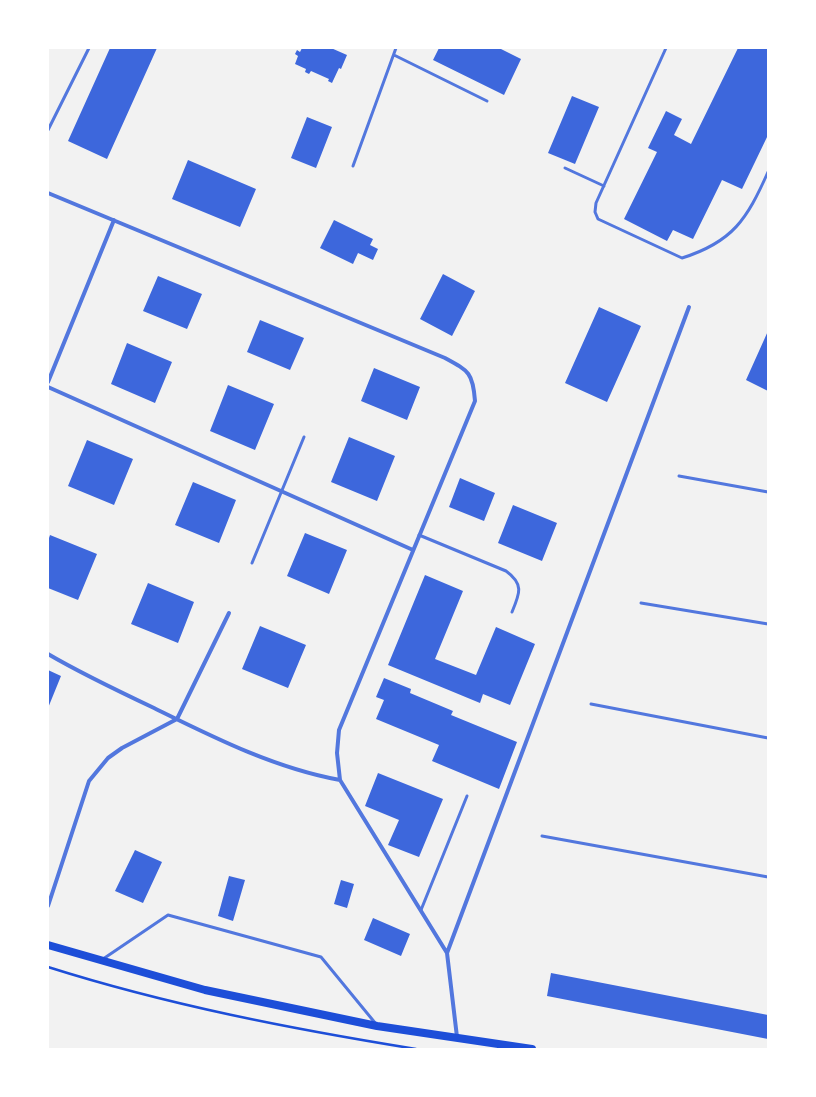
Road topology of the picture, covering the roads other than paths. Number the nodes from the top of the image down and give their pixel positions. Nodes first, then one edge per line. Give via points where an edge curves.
1 (89, 48) edge
2 (396, 48) edge
3 (666, 48) edge
4 (394, 54) junction
5 (487, 101) dead end
6 (48, 130) edge
7 (353, 166) dead end
8 (564, 168) dead end
9 (768, 172) edge
10 (604, 186) junction
11 (48, 193) edge
12 (114, 220) junction
13 (689, 307) dead end
14 (48, 382) edge
15 (48, 387) edge
16 (304, 437) dead end
17 (680, 476) dead end
18 (282, 491) junction
19 (768, 492) edge
20 (419, 535) junction
21 (413, 550) junction
22 (252, 563) dead end
23 (640, 603) dead end
24 (512, 612) dead end
25 (229, 613) dead end
26 (768, 624) edge
27 (48, 654) edge
28 (591, 704) dead end
29 (177, 719) junction
30 (768, 738) edge
31 (340, 780) junction
32 (467, 796) dead end
33 (542, 836) dead end
34 (768, 877) edge
35 (48, 906) edge
36 (421, 910) junction
37 (48, 945) edge
38 (447, 953) junction
39 (100, 961) junction
40 (377, 1026) junction
41 (457, 1037) junction
42 (532, 1049) edge

1 - 6 lane
2 - 4 lane
3 - 10 lane
4 - 5 lane
4 - 7 lane
8 - 10 lane
9 - 10 lane via 743,221 723,240 704,251 682,258 598,218 595,212 596,203
11 - 12 street
12 - 14 street
12 - 20 street via 464,368 474,382 474,401
13 - 38 street
15 - 18 street
16 - 18 lane
17 - 19 lane
18 - 21 street
18 - 22 lane
20 - 21 street
20 - 24 lane via 506,571 515,578 519,586 519,595
21 - 31 street via 339,730 337,753
23 - 26 lane
25 - 29 street
27 - 29 street
28 - 30 lane
29 - 31 street via 291,769
29 - 35 street via 122,748 95,772 89,782
31 - 36 street
32 - 36 lane
33 - 34 lane
36 - 38 street
37 - 39 main road
38 - 41 street
39 - 40 main road via 205,990
39 - 40 lane via 168,915 321,957
40 - 41 main road
41 - 42 main road

